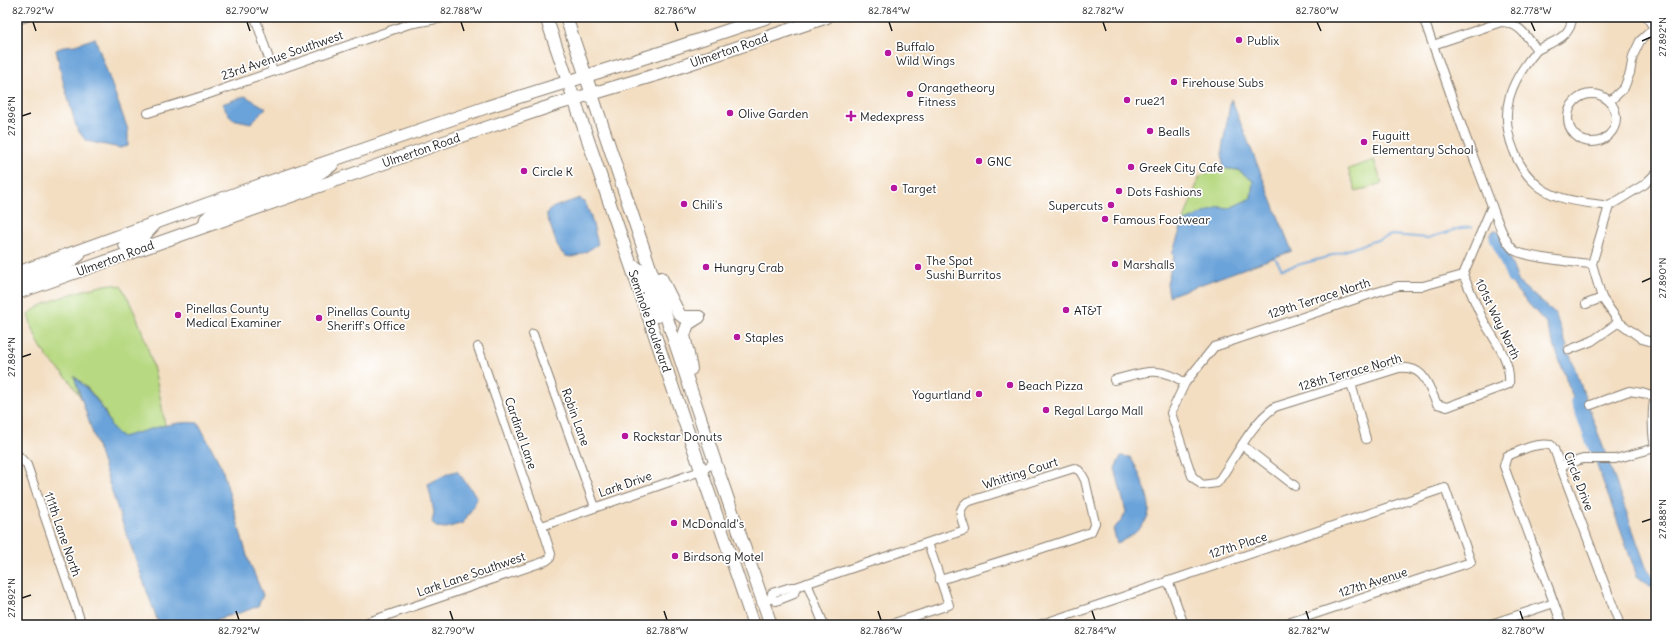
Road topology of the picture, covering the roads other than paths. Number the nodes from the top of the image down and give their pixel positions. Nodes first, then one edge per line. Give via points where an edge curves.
1 (27, 17) edge
2 (255, 17) edge
3 (448, 17) edge
4 (546, 17) edge
5 (566, 17) edge
6 (768, 17) edge
7 (827, 17) edge
8 (1423, 17) edge
9 (1572, 17) edge
10 (1647, 17) edge
11 (17, 20) edge
12 (1655, 31) edge
13 (1434, 45) junction
14 (1537, 50) junction
15 (273, 70) junction
16 (587, 75) junction
17 (568, 81) junction
18 (592, 94) junction
19 (574, 99) junction
20 (1610, 101) junction
21 (148, 113) dead end
22 (344, 156) junction
23 (1656, 173) edge
24 (1492, 206) junction
25 (1609, 206) junction
26 (184, 213) junction
27 (634, 220) junction
28 (156, 223) junction
29 (204, 226) junction
30 (88, 248) junction
31 (628, 260) junction
32 (1592, 264) junction
33 (17, 273) edge
34 (69, 274) junction
35 (1463, 274) junction
36 (17, 283) edge
37 (17, 293) edge
38 (1602, 298) junction
39 (1586, 304) dead end
40 (1619, 322) junction
41 (533, 334) dead end
42 (672, 334) junction
43 (1656, 343) edge
44 (478, 347) dead end
45 (1569, 350) dead end
46 (1510, 374) joint
47 (1114, 380) dead end
48 (1185, 383) junction
49 (1351, 383) junction
50 (1655, 396) edge
51 (1591, 405) dead end
52 (702, 421) junction
53 (1366, 439) dead end
54 (1242, 445) junction
55 (1656, 449) edge
56 (17, 454) edge
57 (715, 462) junction
58 (1560, 466) junction
59 (701, 471) junction
60 (1202, 486) joint
61 (1295, 486) dead end
62 (1445, 488) joint
63 (595, 507) junction
64 (542, 526) junction
65 (928, 543) junction
66 (940, 580) junction
67 (1168, 580) junction
68 (807, 583) junction
69 (767, 600) junction
70 (1554, 603) junction
71 (368, 622) dead end
72 (82, 625) edge
73 (754, 625) edge
74 (771, 625) edge
75 (824, 625) edge
76 (888, 625) edge
77 (1039, 625) edge
78 (1184, 625) edge
79 (1282, 625) edge
80 (1488, 625) edge
81 (1562, 625) edge
82 (1620, 625) edge

1 - 11 street
2 - 15 street
3 - 15 street, 23rd Avenue Southwest via 409,24
4 - 17 main road, Seminole Boulevard
5 - 16 main road, Seminole Boulevard
6 - 16 main road, Ulmerton Road
7 - 18 main road, Ulmerton Road
8 - 13 street
9 - 14 street via 1572,26 1564,36
10 - 12 street
12 - 20 street via 1640,41 1624,88
13 - 14 street via 1507,22 1520,29
13 - 24 street
14 - 25 street via 1514,82 1508,100 1508,137 1516,157 1527,174 1541,188 1560,197
15 - 21 street, 23rd Avenue Southwest
16 - 17 main road, Ulmerton Road
16 - 18 main road, Seminole Boulevard
17 - 19 main road, Seminole Boulevard
17 - 22 main road, Ulmerton Road
18 - 19 main road, Ulmerton Road
18 - 27 main road, Seminole Boulevard
19 - 29 main road, Ulmerton Road via 448,140
19 - 31 main road, Seminole Boulevard
20 - 20 street via 1601,95 1590,93 1579,96 1571,104 1567,114 1568,125 1574,134 1583,140 1594,142 1604,139 1612,131 1616,121 1615,110
22 - 26 main road, Ulmerton Road
22 - 29 main road via 315,176 214,212 206,219
23 - 25 street via 1645,184
24 - 32 street via 1508,244 1515,251
24 - 35 street
25 - 32 street
26 - 28 main road, Ulmerton Road
26 - 29 main road
27 - 42 main road, Seminole Boulevard
27 - 52 main road via 675,309 683,317 699,317 688,324 684,335
28 - 30 main road, Ulmerton Road
28 - 34 main road via 140,240 99,254
29 - 34 main road, Ulmerton Road
30 - 33 main road, Ulmerton Road
30 - 36 main road via 68,264
31 - 42 main road via 642,272 658,317
31 - 59 main road, Seminole Boulevard
32 - 38 street
34 - 37 main road, Ulmerton Road
35 - 46 street, 101st Way North via 1486,324 1503,352
35 - 48 street, 129th Terrace North via 1422,286 1398,286 1377,292 1214,347
38 - 39 street
38 - 40 street
40 - 43 street via 1642,339
40 - 45 street via 1592,341
41 - 63 street, Robin Lane
42 - 52 main road, Seminole Boulevard
44 - 64 street, Cardinal Lane
46 - 49 street, 128th Terrace North via 1509,384 1447,407 1437,404 1421,372 1410,367
47 - 48 street via 1152,370
48 - 60 street, 129th Terrace North via 1171,413 1192,476
49 - 53 street
49 - 54 street, 128th Terrace North via 1275,407 1266,413
50 - 51 street via 1629,391
50 - 55 street via 1653,407
52 - 57 main road, Seminole Boulevard
54 - 60 street, 128th Terrace North via 1217,483
54 - 61 street
55 - 58 street via 1615,459 1583,459
56 - 72 street, 111th Lane North via 27,465
57 - 59 street, Lark Drive
57 - 69 main road, Seminole Boulevard
58 - 70 street, Circle Drive via 1554,448 1545,444 1507,456 1504,466
58 - 82 street, Circle Drive
59 - 63 street, Lark Drive
59 - 73 main road, Seminole Boulevard
62 - 67 street, 127th Place
62 - 79 street, 127th Avenue via 1471,562
63 - 64 street, Lark Drive
64 - 71 street, Lark Lane Southwest via 551,554 546,561
65 - 66 street
65 - 66 street, Whitting Court via 965,530 960,512 967,502 1074,468 1085,480 1095,523 1091,532
65 - 68 street, Whitting Court
66 - 76 street via 949,605
67 - 77 street, 127th Place
67 - 78 street
68 - 69 street, Whitting Court via 796,587 794,594 788,592 776,601
68 - 75 street
69 - 74 main road, Seminole Boulevard
70 - 80 street
70 - 81 street, Circle Drive

